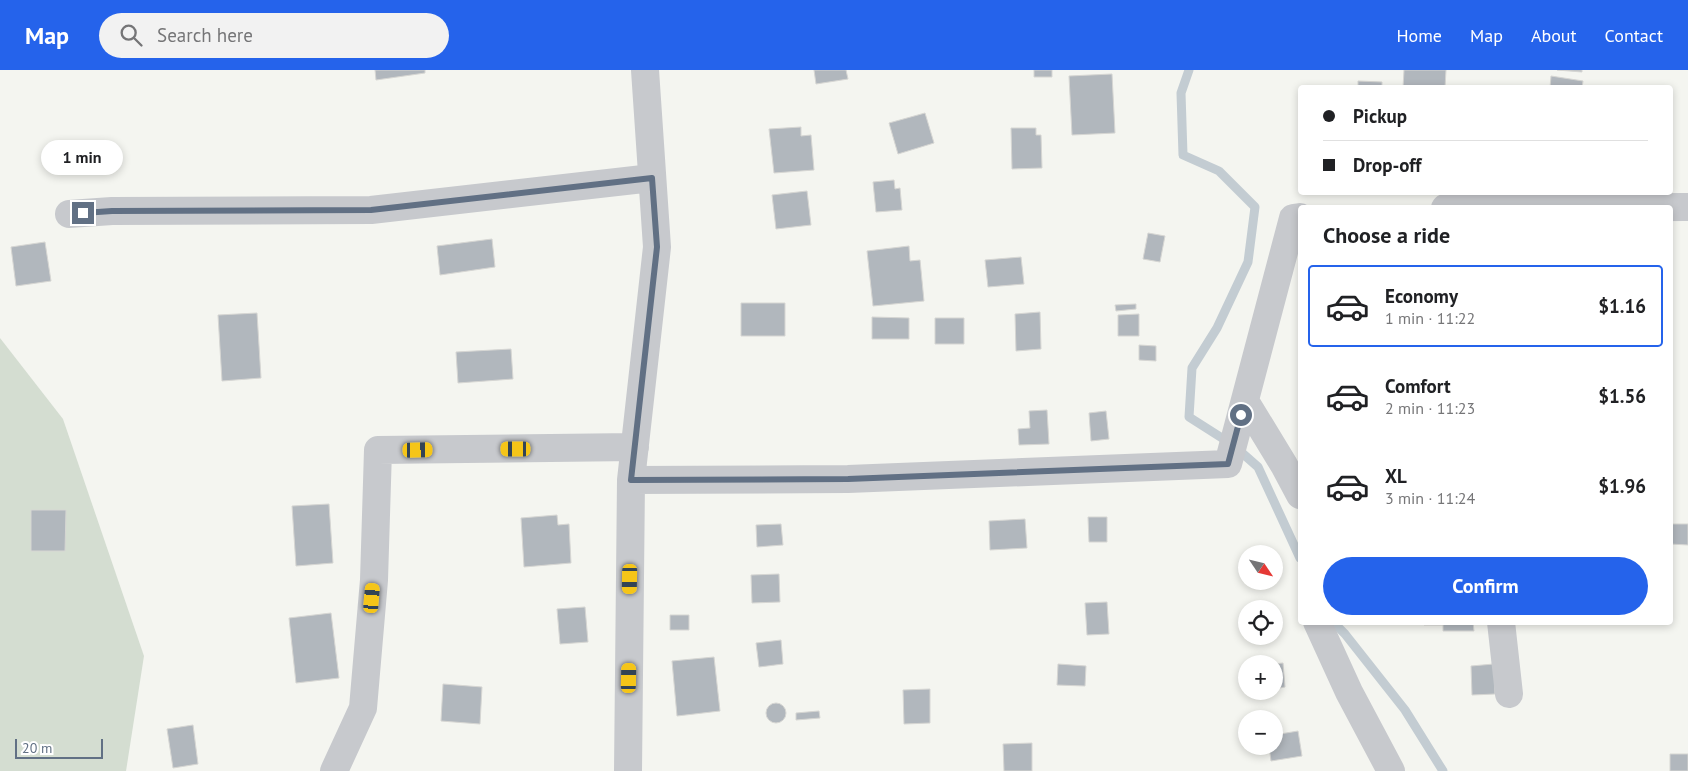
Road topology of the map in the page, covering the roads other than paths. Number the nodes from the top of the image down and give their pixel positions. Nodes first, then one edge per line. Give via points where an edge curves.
1 (645, 70) edge
2 (652, 178) junction
3 (1673, 207) edge
4 (1688, 207) edge
5 (69, 214) dead end
6 (1298, 217) edge
7 (1245, 400) junction
8 (635, 447) junction
9 (631, 480) junction
10 (1298, 491) edge
11 (1318, 625) edge
12 (1501, 625) edge
13 (1509, 694) dead end
14 (334, 771) edge
15 (628, 771) edge
16 (1391, 771) edge

1 - 2 street
2 - 5 street via 371,210
2 - 8 street via 657,247
3 - 4 street
6 - 7 street via 1293,218
7 - 9 street via 1228,464 848,479
7 - 10 street
8 - 9 street
8 - 14 street via 378,450 374,580 363,708
9 - 15 street
11 - 16 street
12 - 13 street

